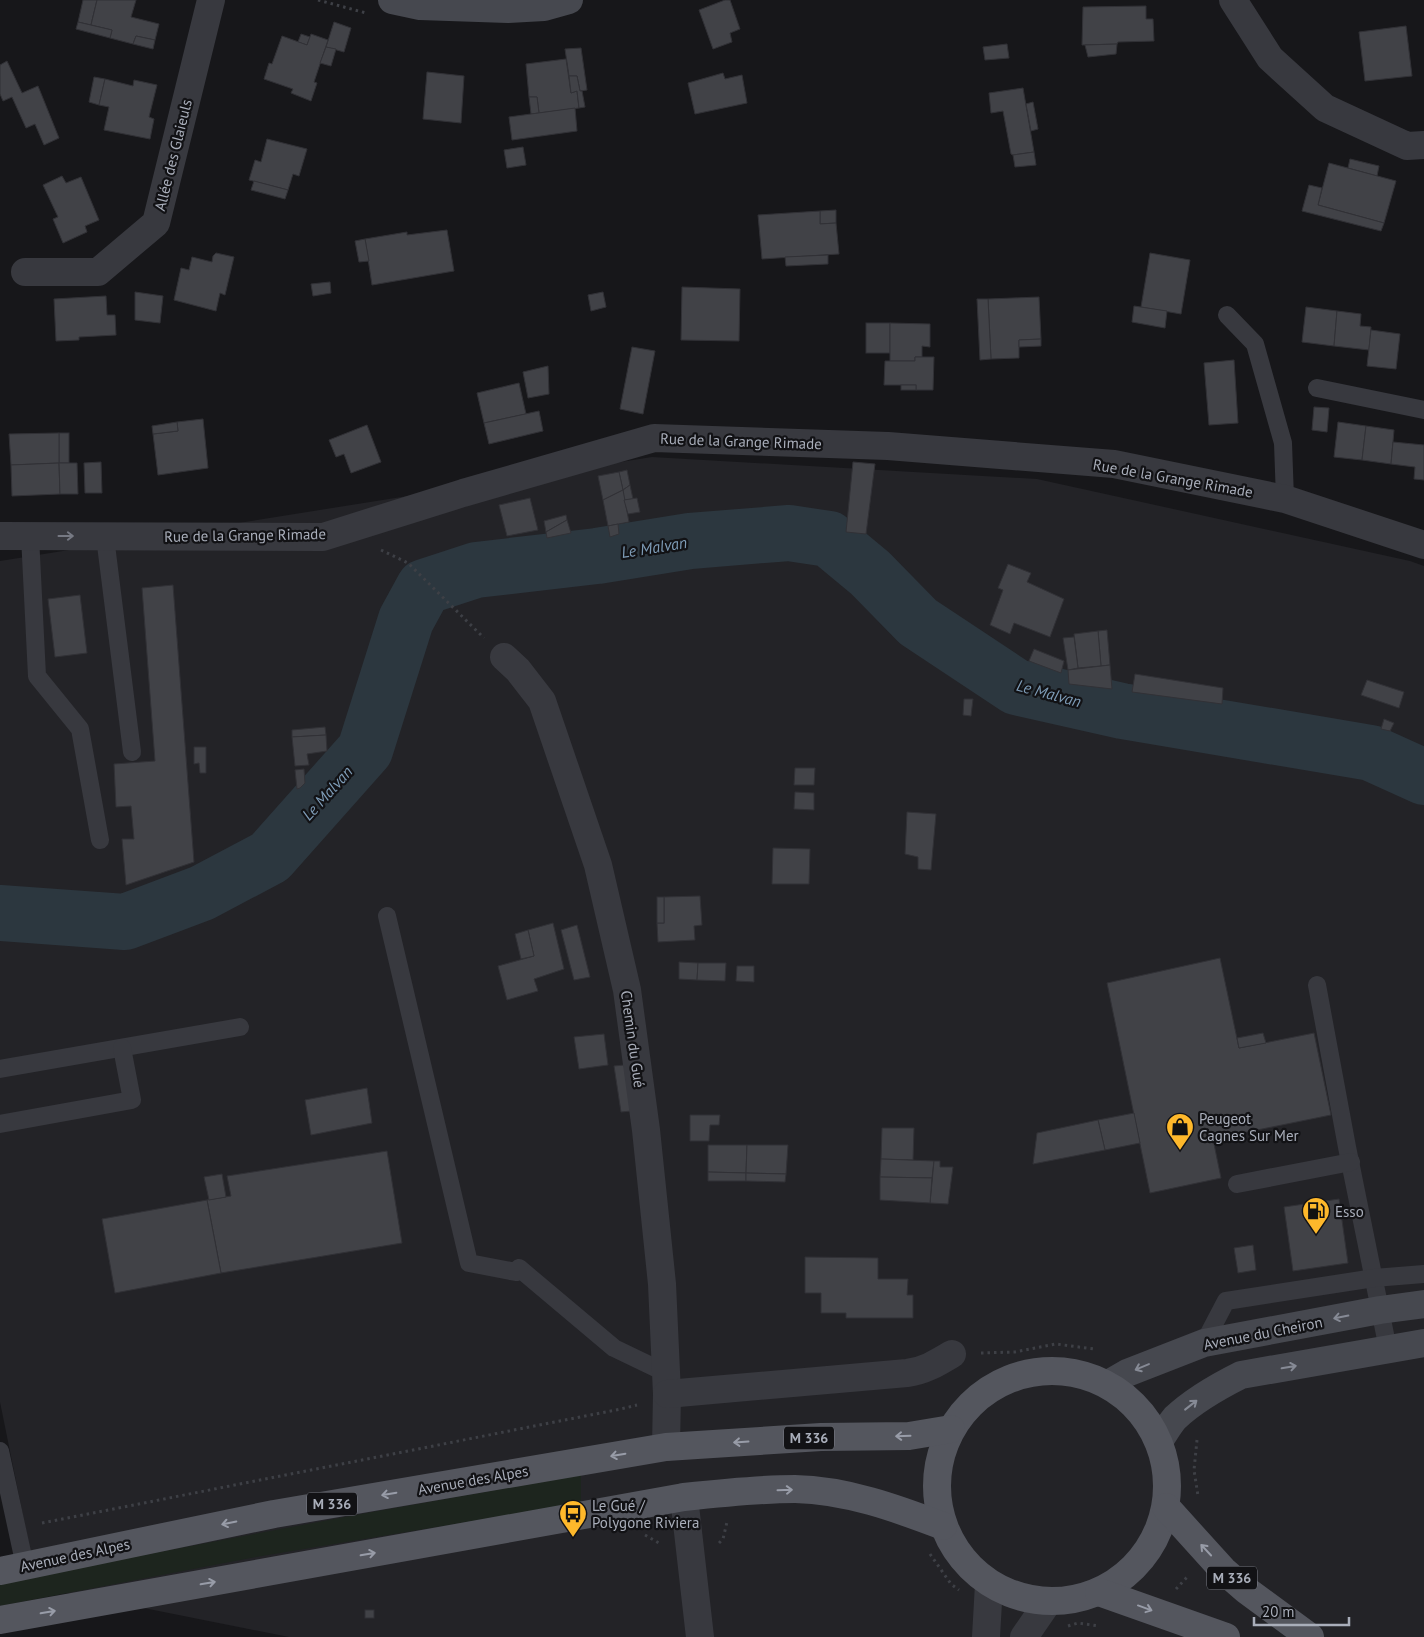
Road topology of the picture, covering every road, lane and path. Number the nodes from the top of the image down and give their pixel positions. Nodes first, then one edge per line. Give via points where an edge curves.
1 (212, 0) edge
2 (392, 0) edge
3 (569, 0) edge
4 (1233, 0) edge
5 (1424, 145) edge
6 (25, 272) dead end
7 (1227, 315) dead end
8 (1317, 388) dead end
9 (1424, 410) edge
10 (1284, 499) junction
11 (0, 536) edge
12 (30, 536) junction
13 (106, 536) junction
14 (1424, 545) edge
15 (408, 563) dead end
16 (504, 657) joint
17 (132, 752) dead end
18 (100, 840) dead end
19 (387, 916) dead end
20 (1317, 985) dead end
21 (240, 1027) dead end
22 (122, 1048) junction
23 (0, 1069) edge
24 (0, 1124) edge
25 (1351, 1162) junction
26 (1236, 1184) dead end
27 (1424, 1274) edge
28 (1374, 1278) junction
29 (1424, 1304) edge
30 (1380, 1310) junction
31 (1204, 1343) junction
32 (1424, 1343) edge
33 (1094, 1349) dead end
34 (1388, 1349) junction
35 (952, 1354) joint
36 (666, 1383) junction
37 (1108, 1384) junction
38 (621, 1409) dead end
39 (951, 1429) junction
40 (1159, 1441) junction
41 (666, 1447) junction
42 (0, 1451) edge
43 (684, 1497) junction
44 (1166, 1507) junction
45 (728, 1520) dead end
46 (943, 1526) junction
47 (18, 1527) junction
48 (640, 1532) dead end
49 (691, 1546) junction
50 (928, 1550) dead end
51 (13, 1569) edge
52 (989, 1584) junction
53 (1099, 1592) junction
54 (963, 1593) dead end
55 (1048, 1602) junction
56 (0, 1620) edge
57 (1103, 1627) dead end
58 (1063, 1628) dead end
59 (700, 1637) edge
60 (986, 1637) edge
61 (1024, 1637) edge
62 (1226, 1637) edge
63 (1310, 1637) edge

1 - 6 street, Allée des Glaieuls via 156,222 98,272
2 - 3 main road via 420,6 508,9 544,7
4 - 5 street via 1270,58 1325,108 1407,146
7 - 10 lane via 1255,344 1283,443
8 - 9 lane
10 - 13 street, Rue de la Grange Rimade via 1114,464 888,446 654,438 323,537
10 - 14 street, Rue de la Grange Rimade
11 - 12 street, Rue de la Grange Rimade
12 -> 13 street, Rue de la Grange Rimade
12 - 18 lane via 37,676 80,728
13 - 17 lane
15 - 16 path
16 - 36 street, Chemin du Gué via 542,701 598,865 626,990 646,1130 662,1284
19 - 36 lane via 469,1262 516,1272 519,1268 614,1348
20 - 25 lane
21 - 22 lane
22 - 23 lane
22 - 24 lane via 132,1100
25 - 26 lane
25 - 28 lane
27 - 28 lane
28 - 30 lane
28 - 31 lane via 1226,1301
29 - 30 main road, Avenue du Cheiron
30 -> 31 main road, Avenue du Cheiron
30 - 34 lane
31 -> 37 main road, Avenue du Cheiron via 1127,1373
32 - 34 main road
33 - 35 path via 1056,1344 1015,1352
40 -> 34 main road via 1174,1419 1192,1404 1241,1375
35 - 36 street via 919,1372
36 - 41 street, Chemin du Gué
37 - 39 main road via 1074,1372 1030,1373 1003,1381 974,1401
37 - 40 main road via 1138,1408
38 - 47 path
39 -> 41 main road, Avenue des Alpes / M 336 via 909,1436 821,1437
39 - 46 main road via 941,1452 936,1477
40 - 44 main road via 1167,1473
41 -> 51 main road, Avenue des Alpes / M 336 via 274,1514
42 - 47 lane
43 -> 46 main road via 796,1489 872,1501
43 - 49 street
56 -> 43 main road
44 - 53 main road via 1148,1550 1130,1572
63 -> 44 main road, M 336 via 1223,1570
45 - 49 path via 720,1543
46 - 52 main road via 962,1559
47 - 51 lane
48 - 49 path via 665,1547
49 - 59 street
50 - 54 path via 952,1584
52 - 55 main road via 1017,1597
52 - 60 street
53 - 55 main road via 1074,1600
53 -> 62 main road
55 - 61 street
57 - 58 path via 1078,1623

